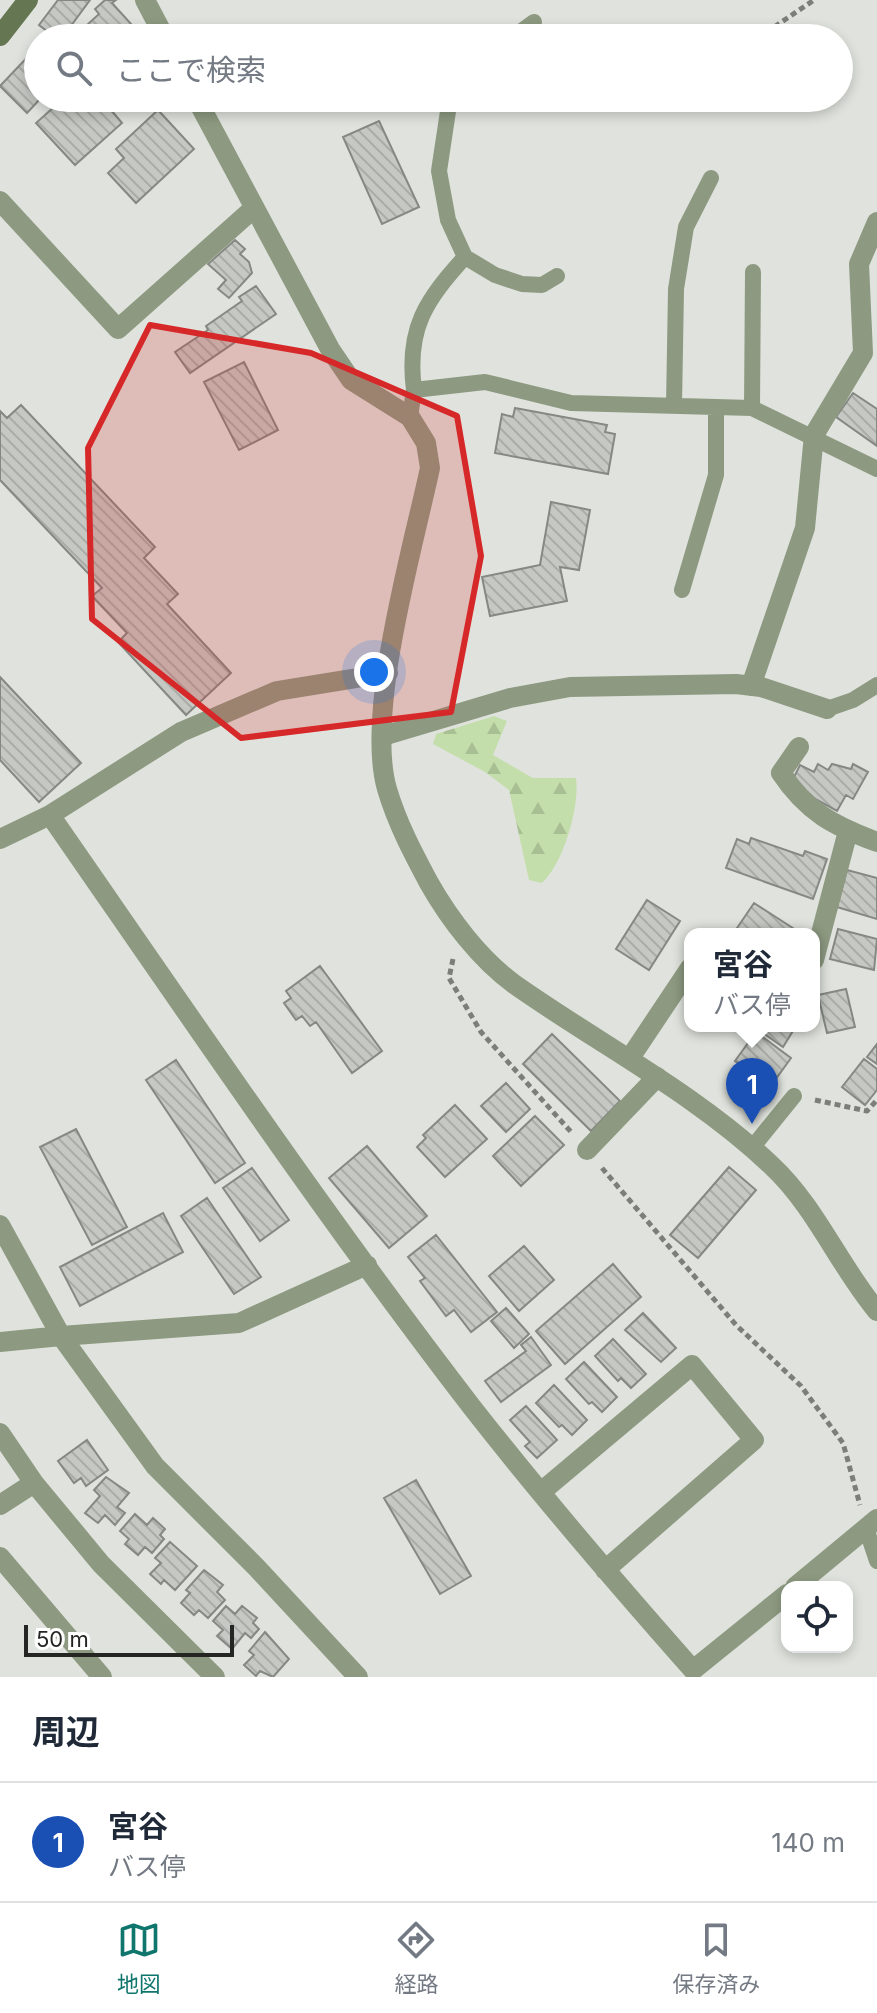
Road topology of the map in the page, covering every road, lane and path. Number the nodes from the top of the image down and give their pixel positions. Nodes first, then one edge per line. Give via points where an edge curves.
1 (28, 0) edge
2 (145, 0) edge
3 (814, 0) edge
4 (534, 22) dead end
5 (158, 24) edge
6 (531, 24) edge
7 (779, 24) edge
8 (0, 36) edge
9 (203, 112) edge
10 (448, 112) edge
11 (711, 178) dead end
12 (0, 201) edge
13 (253, 209) junction
14 (877, 222) edge
15 (465, 257) junction
16 (753, 272) dead end
17 (557, 276) dead end
18 (870, 351) edge
19 (414, 390) junction
20 (674, 406) junction
21 (716, 407) junction
22 (752, 408) junction
23 (410, 417) junction
24 (814, 435) junction
25 (877, 469) edge
26 (682, 590) dead end
27 (388, 673) junction
28 (877, 685) edge
29 (751, 686) junction
30 (827, 709) joint
31 (383, 736) junction
32 (799, 747) dead end
33 (50, 815) junction
34 (848, 831) junction
35 (0, 839) edge
36 (877, 842) edge
37 (820, 937) edge
38 (469, 940) junction
39 (684, 977) edge
40 (630, 1058) junction
41 (657, 1077) junction
42 (794, 1096) joint
43 (877, 1100) edge
44 (751, 1149) junction
45 (587, 1150) junction
46 (0, 1225) edge
47 (367, 1265) junction
48 (877, 1311) edge
49 (61, 1336) junction
50 (0, 1342) edge
51 (0, 1433) edge
52 (34, 1483) junction
53 (541, 1492) junction
54 (0, 1505) edge
55 (872, 1524) edge
56 (0, 1557) edge
57 (877, 1561) edge
58 (605, 1570) junction
59 (802, 1581) edge
60 (781, 1599) edge
61 (102, 1677) edge
62 (215, 1677) edge
63 (358, 1677) edge

1 - 8 main road
2 - 5 street
3 - 7 path
4 - 6 lane
9 - 13 street
10 - 15 lane via 440,183 448,220
11 - 20 lane via 686,227 676,289
12 - 13 street via 118,329
13 - 23 street via 351,380
14 - 18 street via 859,264
15 - 17 lane via 522,284 542,285
15 - 19 lane via 429,297 420,317
16 - 22 lane
18 - 24 street
19 - 20 lane via 485,382 571,403
19 - 23 lane
20 - 21 lane
21 - 22 lane
21 - 26 lane via 716,475
22 - 24 lane
23 - 27 street via 426,443 430,468
24 - 25 lane
24 - 29 street via 805,528
27 - 31 street
27 - 33 street via 277,691 181,732
28 - 30 lane
29 - 30 street
29 - 31 street via 570,687 510,698
31 - 38 street via 386,787 407,843
32 - 34 street via 781,773 801,802
33 - 35 street
33 - 47 street
34 - 36 street
34 - 37 street
38 - 40 street via 512,982
38 - 45 path via 454,956 449,978 481,1032
39 - 40 street
40 - 41 street
41 - 44 street
41 - 45 street
42 - 43 path via 867,1111
42 - 44 lane
44 - 48 street via 816,1216
45 - 55 path via 736,1325 801,1386 843,1443
46 - 49 street
47 - 49 street via 239,1323
47 - 53 street
49 - 50 street
49 - 63 street via 155,1466
51 - 52 street
52 - 54 street
52 - 62 street via 101,1564
53 - 58 street
53 - 58 street via 692,1365 754,1440
55 - 57 lane
55 - 59 street
56 - 61 street
58 - 60 street via 693,1670

